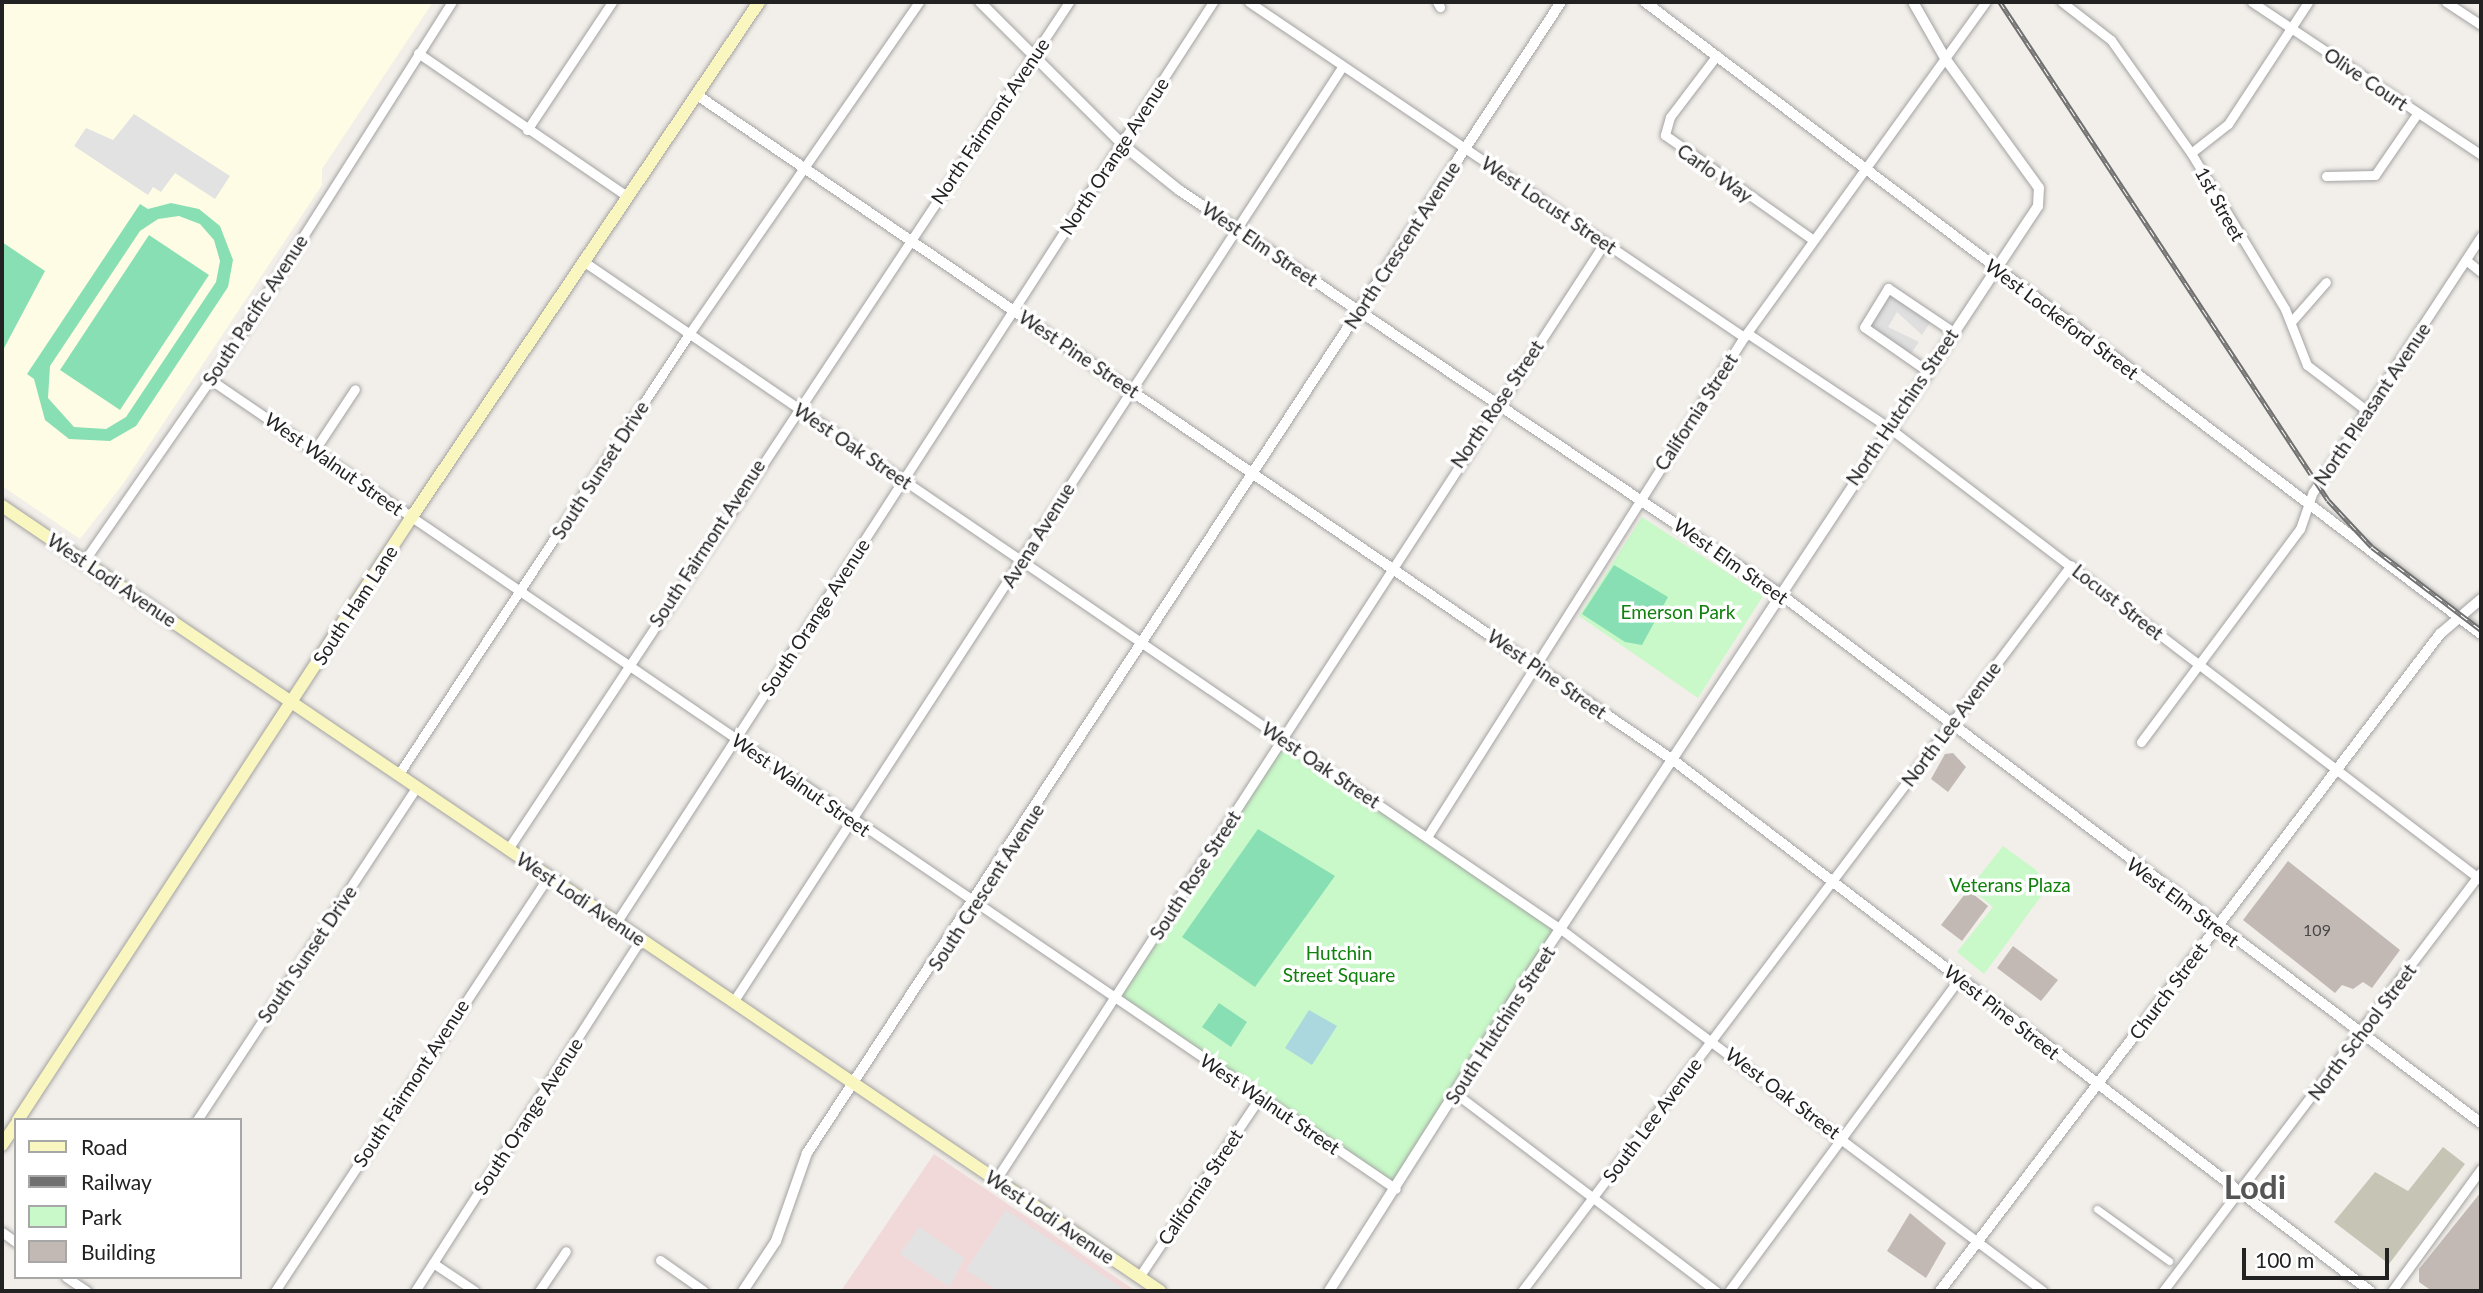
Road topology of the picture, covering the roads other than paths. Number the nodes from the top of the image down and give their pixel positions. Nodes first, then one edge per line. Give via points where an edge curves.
1 (452, 2) edge
2 (612, 2) edge
3 (759, 2) edge
4 (919, 2) edge
5 (980, 2) edge
6 (1069, 2) edge
7 (1213, 2) edge
8 (1250, 2) edge
9 (1561, 2) edge
10 (1645, 2) edge
11 (1913, 2) edge
12 (1986, 2) edge
13 (2062, 2) edge
14 (2252, 2) edge
15 (2308, 2) edge
16 (2446, 2) edge
17 (2481, 25) edge
18 (2291, 27) junction
19 (418, 53) junction
20 (1034, 55) junction
21 (1717, 55) junction
22 (1945, 58) junction
23 (1342, 67) junction
24 (696, 95) junction
25 (2417, 114) junction
26 (527, 130) junction
27 (1123, 145) junction
28 (1466, 149) junction
29 (2191, 153) junction
30 (2481, 155) edge
31 (804, 167) junction
32 (1867, 171) junction
33 (2326, 176) dead end
34 (627, 196) junction
35 (1238, 230) junction
36 (2481, 236) edge
37 (1812, 239) junction
38 (910, 240) junction
39 (1605, 242) junction
40 (2466, 260) junction
41 (583, 261) junction
42 (1996, 268) junction
43 (2481, 272) edge
44 (2326, 282) dead end
45 (1013, 310) junction
46 (1360, 311) junction
47 (2291, 322) junction
48 (1952, 331) junction
49 (689, 334) junction
50 (1746, 335) junction
51 (1926, 370) junction
52 (208, 378) junction
53 (355, 389) dead end
54 (1130, 389) junction
55 (1499, 402) junction
56 (796, 407) junction
57 (2367, 410) junction
58 (1888, 427) junction
59 (314, 451) junction
60 (1251, 472) junction
61 (903, 480) junction
62 (1241, 488) joint
63 (1640, 499) junction
64 (2309, 503) junction
65 (2, 506) edge
66 (411, 518) junction
67 (84, 561) junction
68 (1022, 561) junction
69 (2071, 565) junction
70 (1392, 568) junction
71 (520, 592) junction
72 (1780, 594) junction
73 (2481, 599) edge
74 (2460, 617) junction
75 (2481, 634) edge
76 (1141, 642) junction
77 (2199, 664) junction
78 (628, 665) junction
79 (1536, 667) junction
80 (292, 701) junction
81 (1950, 725) junction
82 (736, 739) junction
83 (1282, 739) junction
84 (2141, 742) dead end
85 (1673, 760) junction
86 (2336, 770) junction
87 (398, 775) junction
88 (416, 788) junction
89 (853, 821) junction
90 (1427, 837) junction
91 (508, 849) junction
92 (2480, 876) edge
93 (548, 877) junction
94 (1831, 882) junction
95 (973, 905) junction
96 (616, 923) junction
97 (2217, 926) junction
98 (1562, 930) junction
99 (640, 940) junction
100 (1959, 979) junction
101 (1116, 999) junction
102 (733, 1002) junction
103 (2358, 1035) junction
104 (1712, 1040) junction
105 (854, 1083) junction
106 (2098, 1084) junction
107 (1455, 1093) junction
108 (1260, 1097) junction
109 (20, 1118) edge
110 (198, 1118) edge
111 (2481, 1124) edge
112 (14, 1127) edge
113 (1844, 1138) junction
114 (2, 1145) edge
115 (2481, 1170) edge
116 (995, 1181) junction
117 (1396, 1189) junction
118 (2239, 1191) junction
119 (1593, 1198) junction
120 (2097, 1209) dead end
121 (1978, 1242) junction
122 (566, 1251) dead end
123 (660, 1260) dead end
124 (2169, 1261) dead end
125 (433, 1263) junction
126 (1139, 1277) junction
127 (69, 1279) edge
128 (86, 1291) edge
129 (275, 1291) edge
130 (415, 1291) edge
131 (475, 1291) edge
132 (539, 1291) edge
133 (704, 1291) edge
134 (743, 1291) edge
135 (1160, 1291) edge
136 (1329, 1291) edge
137 (1522, 1291) edge
138 (1716, 1291) edge
139 (1729, 1291) edge
140 (1940, 1291) edge
141 (2043, 1291) edge
142 (2163, 1291) edge
143 (2370, 1291) edge
144 (2392, 1291) edge

1 - 19 street, South Pacific Avenue
2 - 26 street
3 - 24 main road, South Ham Lane
4 - 31 street, South Sunset Drive
5 - 20 street, West Elm Street
6 - 20 street, North Fairmont Avenue
7 - 27 street, North Orange Avenue
8 - 23 street, West Locust Street
9 - 28 street, North Crescent Avenue
10 - 21 street, West Lockeford Street
11 - 22 street, North Hutchins Street
12 - 22 street, California Street
13 - 29 street, 1st Street via 2111,40
14 - 18 street, Olive Court
15 - 18 street
16 - 17 street
18 - 25 street, Olive Court
18 - 29 street via 2228,124
19 - 26 street
19 - 52 street, South Pacific Avenue
20 - 27 street, West Elm Street
20 - 38 street, North Fairmont Avenue
21 - 32 street, West Lockeford Street
21 - 37 street, Carlo Way via 1670,117 1665,135
22 - 32 street, California Street
22 - 42 street, North Hutchins Street via 2039,188 2038,206
23 - 28 street, West Locust Street
23 - 35 street, Avena Avenue
24 - 31 street, West Pine Street
24 - 34 main road, South Ham Lane
25 - 30 street, Olive Court
25 - 33 street via 2375,175
26 - 34 street
27 - 35 street, West Elm Street
27 - 45 street, North Orange Avenue
28 - 39 street, West Locust Street
28 - 46 street, North Crescent Avenue
29 - 47 street, 1st Street
31 - 38 street, West Pine Street
31 - 49 street, South Sunset Drive
32 - 37 street, California Street
32 - 42 street, West Lockeford Street
34 - 41 main road, South Ham Lane
35 - 46 street, West Elm Street
35 - 54 street, Avena Avenue
36 - 40 street, North Pleasant Avenue
37 - 50 street, California Street
38 - 45 street, West Pine Street
38 - 56 street, South Fairmont Avenue
39 - 50 street, West Locust Street
39 - 55 street, North Rose Street
40 - 43 street
40 - 57 street, North Pleasant Avenue
41 - 49 street, West Oak Street
41 - 66 main road, South Ham Lane
42 - 48 street, North Hutchins Street
42 - 64 street, West Lockeford Street
44 - 47 street
45 - 54 street, West Pine Street
45 - 61 street, South Orange Avenue
46 - 55 street, West Elm Street
46 - 60 street, North Crescent Avenue
47 - 57 street, 1st Street via 2300,354 2316,376
48 - 51 street, North Hutchins Street
48 - 51 street via 1888,288 1864,327
49 - 56 street, West Oak Street
49 - 71 street, South Sunset Drive
50 - 58 street, Locust Street
50 - 63 street, California Street
51 - 58 street, North Hutchins Street
52 - 59 street, West Walnut Street
52 - 67 street, South Pacific Avenue
53 - 59 street
54 - 60 street, West Pine Street
54 - 68 street, Avena Avenue
55 - 63 street, West Elm Street
55 - 70 street, North Rose Street
56 - 61 street, West Oak Street
56 - 78 street, South Fairmont Avenue
57 - 64 street, North Pleasant Avenue
58 - 69 street, Locust Street
58 - 72 street, North Hutchins Street
59 - 66 street, West Walnut Street
60 - 62 street, North Crescent Avenue
60 - 70 street, West Pine Street
61 - 68 street, West Oak Street
61 - 82 street, South Orange Avenue
62 - 76 street, South Crescent Avenue
63 - 72 street, West Elm Street
63 - 79 street, California Street
64 - 74 street, West Lockeford Street
64 - 77 street, North Pleasant Avenue via 2300,529
65 - 67 main road, West Lodi Avenue
66 - 71 street, West Walnut Street
66 - 80 main road, South Ham Lane
67 - 80 main road, West Lodi Avenue
68 - 76 street, West Oak Street
68 - 89 street, Avena Avenue
69 - 77 street, Locust Street
69 - 81 street, North Lee Avenue
70 - 79 street, West Pine Street
70 - 83 street, South Rose Street
71 - 78 street, West Walnut Street
71 - 87 street, South Sunset Drive
72 - 81 street, West Elm Street
72 - 85 street, North Hutchins Street
73 - 74 street, Church Street
74 - 75 street, West Lockeford Street
74 - 86 street, Church Street via 2440,634
76 - 83 street, West Oak Street
76 - 95 street, South Crescent Avenue
77 - 84 street, North Pleasant Avenue
77 - 86 street, Locust Street
78 - 82 street, West Walnut Street
78 - 91 street, South Fairmont Avenue
79 - 85 street, West Pine Street
79 - 90 street, California Street
80 - 87 main road, West Lodi Avenue
80 - 109 main road, South Ham Lane
81 - 94 street, North Lee Avenue
81 - 97 street, West Elm Street
82 - 89 street, West Walnut Street
82 - 96 street, South Orange Avenue
83 - 90 street, West Oak Street
83 - 101 street, South Rose Street
85 - 94 street, West Pine Street
85 - 98 street, South Hutchins Street
86 - 92 street, Locust Street
86 - 97 street, Church Street
87 - 88 main road, West Lodi Avenue
88 - 91 main road, West Lodi Avenue
88 - 110 street, South Sunset Drive
89 - 95 street, West Walnut Street
89 - 102 street, Avena Avenue
90 - 98 street, West Oak Street
91 - 93 main road, West Lodi Avenue
92 - 103 street, North School Street
93 - 96 main road, West Lodi Avenue
93 - 129 street, South Fairmont Avenue
94 - 100 street, West Pine Street
94 - 104 street, South Lee Avenue
95 - 101 street, West Walnut Street
95 - 105 street, South Crescent Avenue
96 - 99 main road, West Lodi Avenue
97 - 103 street, West Elm Street
97 - 106 street, Church Street
98 - 104 street, West Oak Street
98 - 107 street, South Hutchins Street
99 - 102 main road, West Lodi Avenue
99 - 125 street, South Orange Avenue
100 - 106 street, West Pine Street
100 - 113 street
101 - 108 street, West Walnut Street
101 - 116 street, South Rose Street
102 - 105 main road, West Lodi Avenue
103 - 111 street, West Elm Street
103 - 118 street, North School Street
104 - 113 street, West Oak Street
104 - 119 street, South Lee Avenue
105 - 116 main road, West Lodi Avenue
105 - 134 street, South Crescent Avenue via 807,1153 776,1241
106 - 118 street, West Pine Street
106 - 121 street, Church Street
107 - 117 street, South Hutchins Street
107 - 119 street
108 - 117 street, West Walnut Street
108 - 126 street, California Street
112 - 114 main road, South Ham Lane
113 - 121 street, West Oak Street
113 - 139 street
115 - 144 street
116 - 126 main road, West Lodi Avenue
117 - 136 street, South Hutchins Street
118 - 142 street, North School Street
118 - 143 street, West Pine Street
119 - 137 street, South Lee Avenue
119 - 138 street
120 - 124 street
121 - 140 street, Church Street
121 - 141 street, West Oak Street
122 - 132 street
123 - 133 street
125 - 130 street, South Orange Avenue
125 - 131 street
126 - 135 main road, West Lodi Avenue
127 - 128 street

